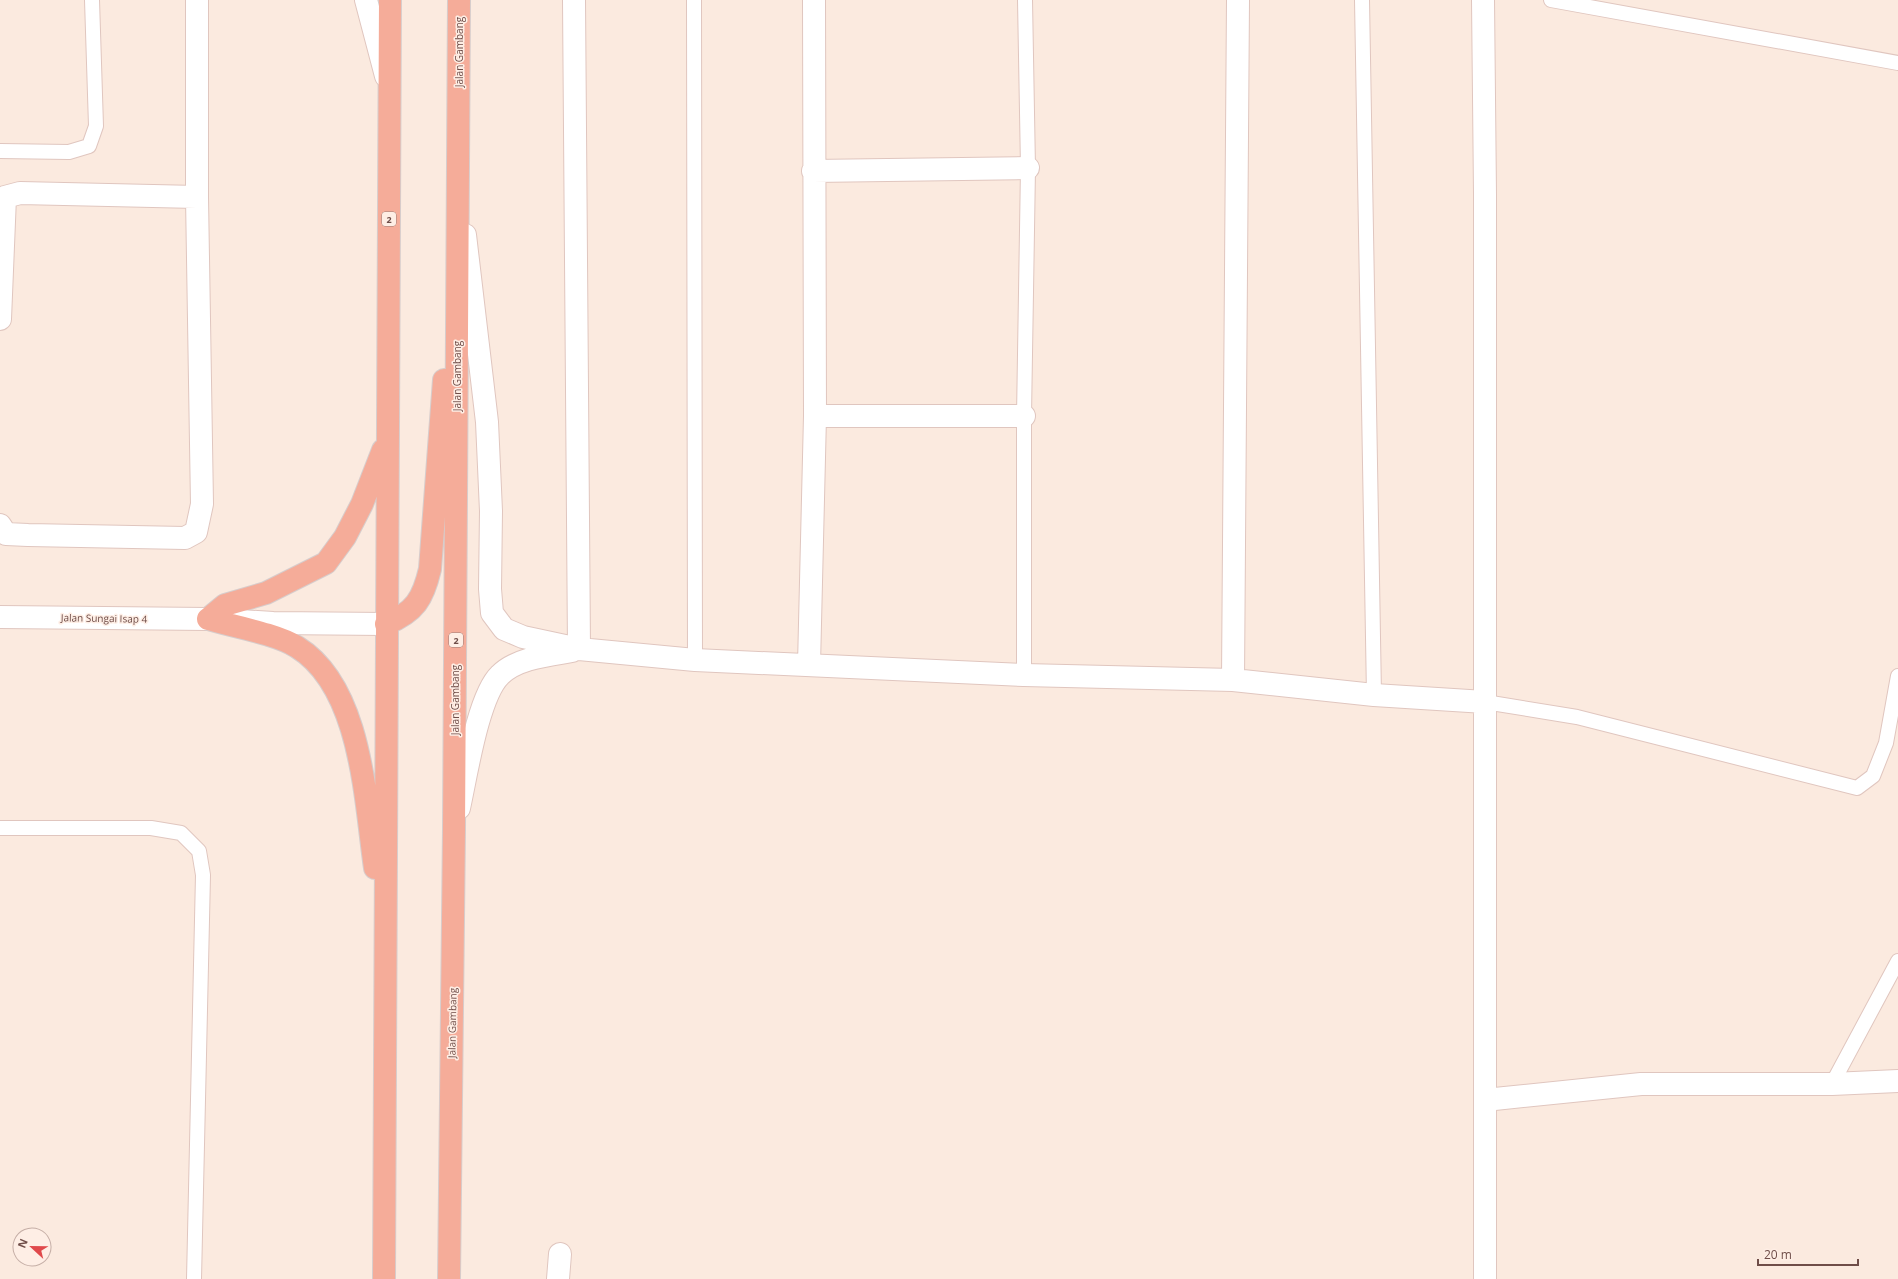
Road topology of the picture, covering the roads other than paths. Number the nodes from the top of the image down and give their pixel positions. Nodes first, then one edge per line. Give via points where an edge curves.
1 (92, 0) edge
2 (197, 0) edge
3 (366, 0) edge
4 (390, 0) edge
5 (459, 0) edge
6 (574, 0) edge
7 (694, 0) edge
8 (814, 0) edge
9 (1025, 0) edge
10 (1238, 0) edge
11 (1362, 0) edge
12 (1483, 0) edge
13 (1551, 0) edge
14 (1898, 63) edge
15 (389, 87) junction
16 (0, 151) edge
17 (1028, 168) junction
18 (814, 171) junction
19 (459, 182) junction
20 (197, 197) junction
21 (0, 319) edge
22 (815, 416) junction
23 (1024, 416) junction
24 (388, 437) junction
25 (0, 524) edge
26 (0, 617) edge
27 (208, 619) junction
28 (386, 624) junction
29 (579, 649) junction
30 (695, 660) junction
31 (808, 665) junction
32 (1024, 674) junction
33 (1898, 676) edge
34 (1233, 680) junction
35 (1374, 695) junction
36 (1485, 702) junction
37 (0, 828) edge
38 (454, 829) junction
39 (386, 947) junction
40 (1898, 961) edge
41 (1898, 1081) edge
42 (1832, 1084) junction
43 (1485, 1100) junction
44 (560, 1254) dead end
45 (194, 1279) edge
46 (384, 1279) edge
47 (449, 1279) edge
48 (558, 1279) edge
49 (1485, 1279) edge

1 - 16 lane via 96,126 89,146 70,152
2 - 20 street
3 - 15 street
4 - 15 highway, 2
5 - 19 highway, Jalan Gambang / 2
6 - 29 street
7 - 30 lane
8 - 18 street
9 - 17 lane
10 - 34 street
11 - 35 lane
12 - 36 street
13 - 14 lane
15 - 24 highway, 2
17 - 18 street
17 - 23 lane
18 - 22 street
19 - 28 highway via 430,569 424,591 412,609 398,620
19 - 29 street via 487,422 492,613 504,629 524,637
19 - 38 highway, Jalan Gambang / 2
20 - 21 street via 20,193 5,197
20 - 25 street via 202,504 196,532 185,538 28,535 6,534
22 - 23 street
22 - 31 street
23 - 32 lane
24 - 27 highway via 362,504 345,538 326,563 266,593 225,605
24 - 28 highway, 2
26 - 27 street, Jalan Sungai Isap 4
27 - 28 street, Jalan Sungai Isap 4 via 273,623
27 - 39 highway via 296,646 316,660 333,682 351,720
28 - 39 highway, 2
29 - 30 street
29 - 38 street via 524,660 500,675 486,695
30 - 31 street
31 - 32 street
32 - 34 street
33 - 36 lane via 1886,744 1873,776 1857,788 1577,717
34 - 35 street
35 - 36 street
36 - 43 street
37 - 45 lane via 151,828 181,833 199,851 203,875
38 - 47 highway, Jalan Gambang / 2
39 - 46 highway, 2
40 - 42 lane
41 - 42 street
42 - 43 street via 1641,1084
43 - 49 street
44 - 48 street

